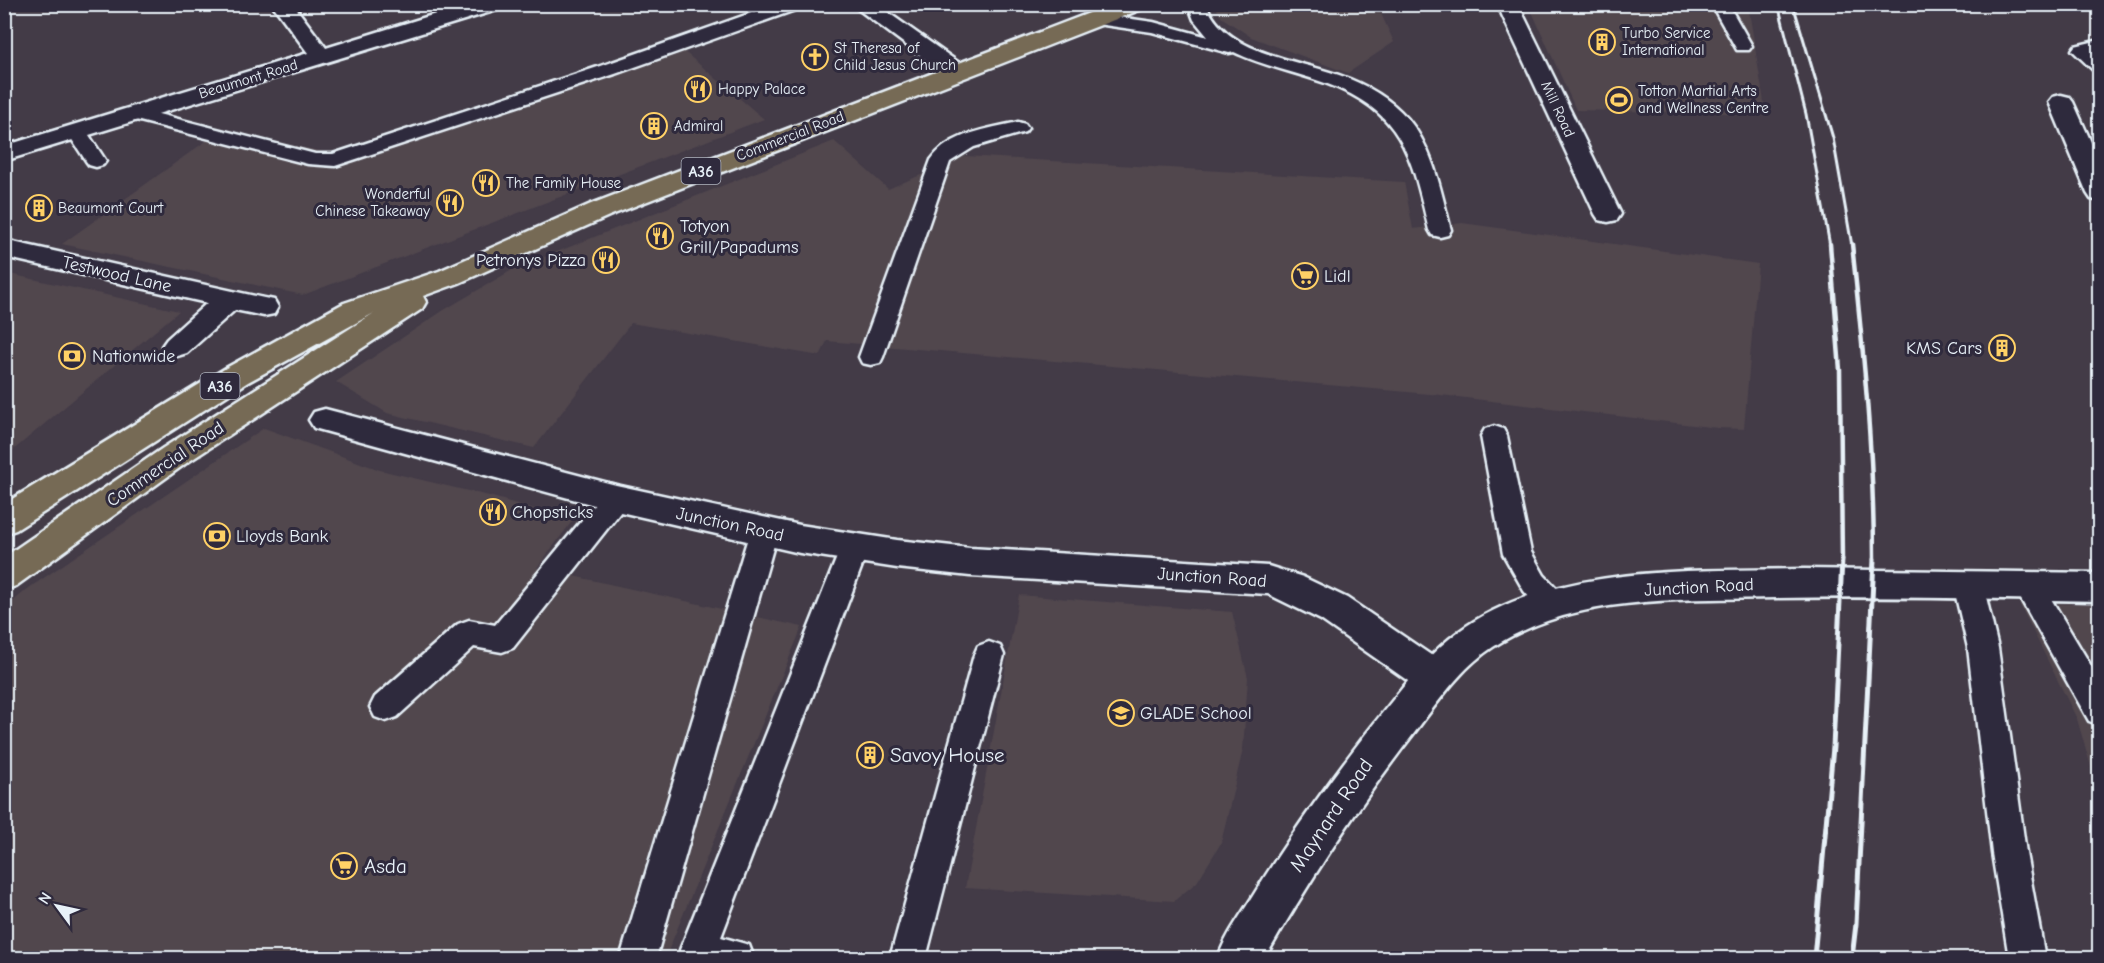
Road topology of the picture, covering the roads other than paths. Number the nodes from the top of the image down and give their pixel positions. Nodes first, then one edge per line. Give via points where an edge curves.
1 (282, 4) edge
2 (492, 4) edge
3 (795, 4) edge
4 (861, 4) edge
5 (1134, 4) edge
6 (1197, 4) edge
7 (1507, 4) edge
8 (1719, 4) edge
9 (1097, 19) junction
10 (2100, 45) edge
11 (1743, 46) dead end
12 (1250, 55) junction
13 (321, 56) junction
14 (2100, 66) edge
15 (957, 72) junction
16 (2061, 102) dead end
17 (135, 114) junction
18 (1018, 129) dead end
19 (77, 132) junction
20 (4, 154) edge
21 (96, 161) dead end
22 (2100, 193) edge
23 (1608, 214) dead end
24 (1440, 230) dead end
25 (4, 248) edge
26 (448, 277) junction
27 (230, 299) junction
28 (264, 307) dead end
29 (177, 346) dead end
30 (871, 357) dead end
31 (325, 420) dead end
32 (1494, 436) dead end
33 (616, 498) junction
34 (4, 522) edge
35 (764, 531) junction
36 (855, 547) junction
37 (4, 576) edge
38 (1968, 584) junction
39 (2028, 585) junction
40 (2100, 587) edge
41 (1553, 604) junction
42 (989, 655) dead end
43 (1434, 678) junction
44 (386, 706) dead end
45 (2100, 711) edge
46 (638, 958) edge
47 (735, 958) edge
48 (908, 958) edge
49 (1240, 958) edge
50 (2026, 958) edge

1 - 13 street
2 - 13 street, Beaumont Road
3 - 17 lane via 336,160 315,160
4 - 15 street
5 - 9 main road, Commercial Road / A36
6 - 12 lane via 1214,31
7 - 23 street, Mill Road
8 - 11 lane
9 - 12 lane via 1153,27
9 - 15 main road, Commercial Road / A36
10 - 14 lane via 2082,50
12 - 24 lane via 1331,79 1392,113 1416,148
13 - 17 street, Beaumont Road
15 - 26 main road, Commercial Road / A36 via 600,210
16 - 22 street
17 - 19 street, Beaumont Road
18 - 30 lane via 965,143 941,160
19 - 20 street, Beaumont Road
19 - 21 lane
25 - 27 street, Testwood Lane
26 - 34 main road, Commercial Road / A36 via 354,310 304,336
26 - 37 main road, Commercial Road / A36 via 174,456
27 - 28 street, Testwood Lane
27 - 29 street
31 - 33 street, Junction Road
32 - 41 lane via 1517,554 1534,584
33 - 35 street, Junction Road
33 - 44 lane via 502,639 469,633
35 - 36 street, Junction Road
35 - 46 lane
36 - 43 street, Junction Road via 970,562 1268,580 1317,598
36 - 47 lane via 698,950
38 - 39 street, Junction Road
38 - 41 street, Junction Road via 1657,587
38 - 50 lane via 1983,648
39 - 40 street, Junction Road
39 - 45 lane
41 - 43 street, Junction Road via 1481,635
42 - 48 lane
43 - 49 street, Maynard Road via 1366,762 1280,890

